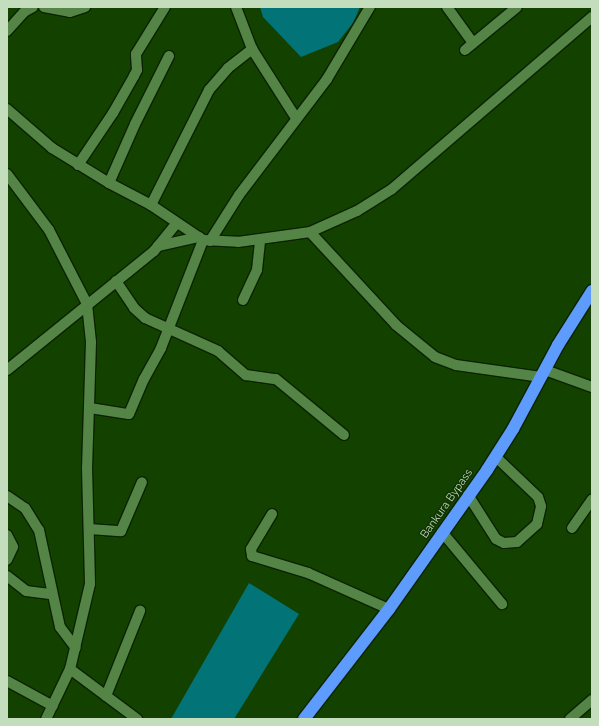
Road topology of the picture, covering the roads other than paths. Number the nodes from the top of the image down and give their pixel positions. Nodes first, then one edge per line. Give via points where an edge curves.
1 (33, 7) edge
2 (85, 7) edge
3 (165, 7) edge
4 (236, 7) edge
5 (370, 7) edge
6 (517, 7) edge
7 (49, 8) edge
8 (453, 10) edge
9 (592, 16) edge
10 (7, 31) edge
11 (252, 48) junction
12 (169, 56) dead end
13 (7, 109) edge
14 (296, 118) junction
15 (78, 166) junction
16 (9, 181) edge
17 (109, 184) junction
18 (151, 205) junction
19 (177, 223) junction
20 (310, 232) junction
21 (204, 239) junction
22 (260, 239) junction
23 (158, 246) junction
24 (116, 281) junction
25 (592, 291) edge
26 (243, 300) dead end
27 (87, 304) junction
28 (169, 328) junction
29 (7, 370) edge
30 (543, 373) junction
31 (592, 387) edge
32 (90, 408) junction
33 (344, 435) dead end
34 (496, 456) junction
35 (142, 482) dead end
36 (468, 495) junction
37 (8, 498) edge
38 (592, 499) edge
39 (272, 514) dead end
40 (572, 528) dead end
41 (89, 530) junction
42 (442, 532) junction
43 (7, 535) edge
44 (7, 560) edge
45 (7, 576) edge
46 (52, 594) junction
47 (502, 604) dead end
48 (389, 609) junction
49 (140, 611) dead end
50 (76, 648) junction
51 (70, 669) junction
52 (7, 681) edge
53 (106, 696) junction
54 (592, 700) edge
55 (53, 706) junction
56 (46, 719) edge
57 (137, 719) edge
58 (304, 719) edge
59 (570, 719) edge

1 - 10 street via 24,12
2 - 7 street via 70,12
3 - 15 street via 136,54 134,76
4 - 11 street
5 - 14 street via 327,78
6 - 8 street via 469,46
9 - 20 street via 392,189 357,211
11 - 14 street
11 - 18 street via 228,68 209,90
12 - 17 street
13 - 15 street via 52,148
14 - 21 street
15 - 17 street
16 - 27 street via 49,230
17 - 18 street
18 - 19 street
19 - 21 street
19 - 23 street
20 - 22 street
20 - 30 street via 396,325 435,357 456,365
21 - 22 street via 225,243
21 - 23 street
21 - 28 street
22 - 26 street via 257,270
23 - 24 street
24 - 27 street
24 - 28 street via 140,314
25 - 30 highway, Bankura Bypass
27 - 29 street
27 - 32 street via 92,358
28 - 32 street via 130,414
28 - 33 street via 218,351 246,375 276,380
30 - 31 street
30 - 34 highway, Bankura Bypass
32 - 41 street via 86,468
34 - 36 highway, Bankura Bypass
34 - 36 street via 538,497 541,506 537,524 517,542 504,543 496,539
35 - 41 street via 121,531
36 - 42 highway, Bankura Bypass
37 - 46 street via 25,508 39,530
38 - 40 street
39 - 48 street via 251,549 252,556 308,573
41 - 50 street via 90,584
42 - 47 street
42 - 48 highway, Bankura Bypass
43 - 44 street via 13,548
45 - 46 street via 26,591
46 - 50 street via 60,627
48 - 58 highway, Bankura Bypass
49 - 53 street
50 - 51 street
51 - 53 street
51 - 55 street
52 - 55 street
53 - 57 street
54 - 59 street
55 - 56 street

